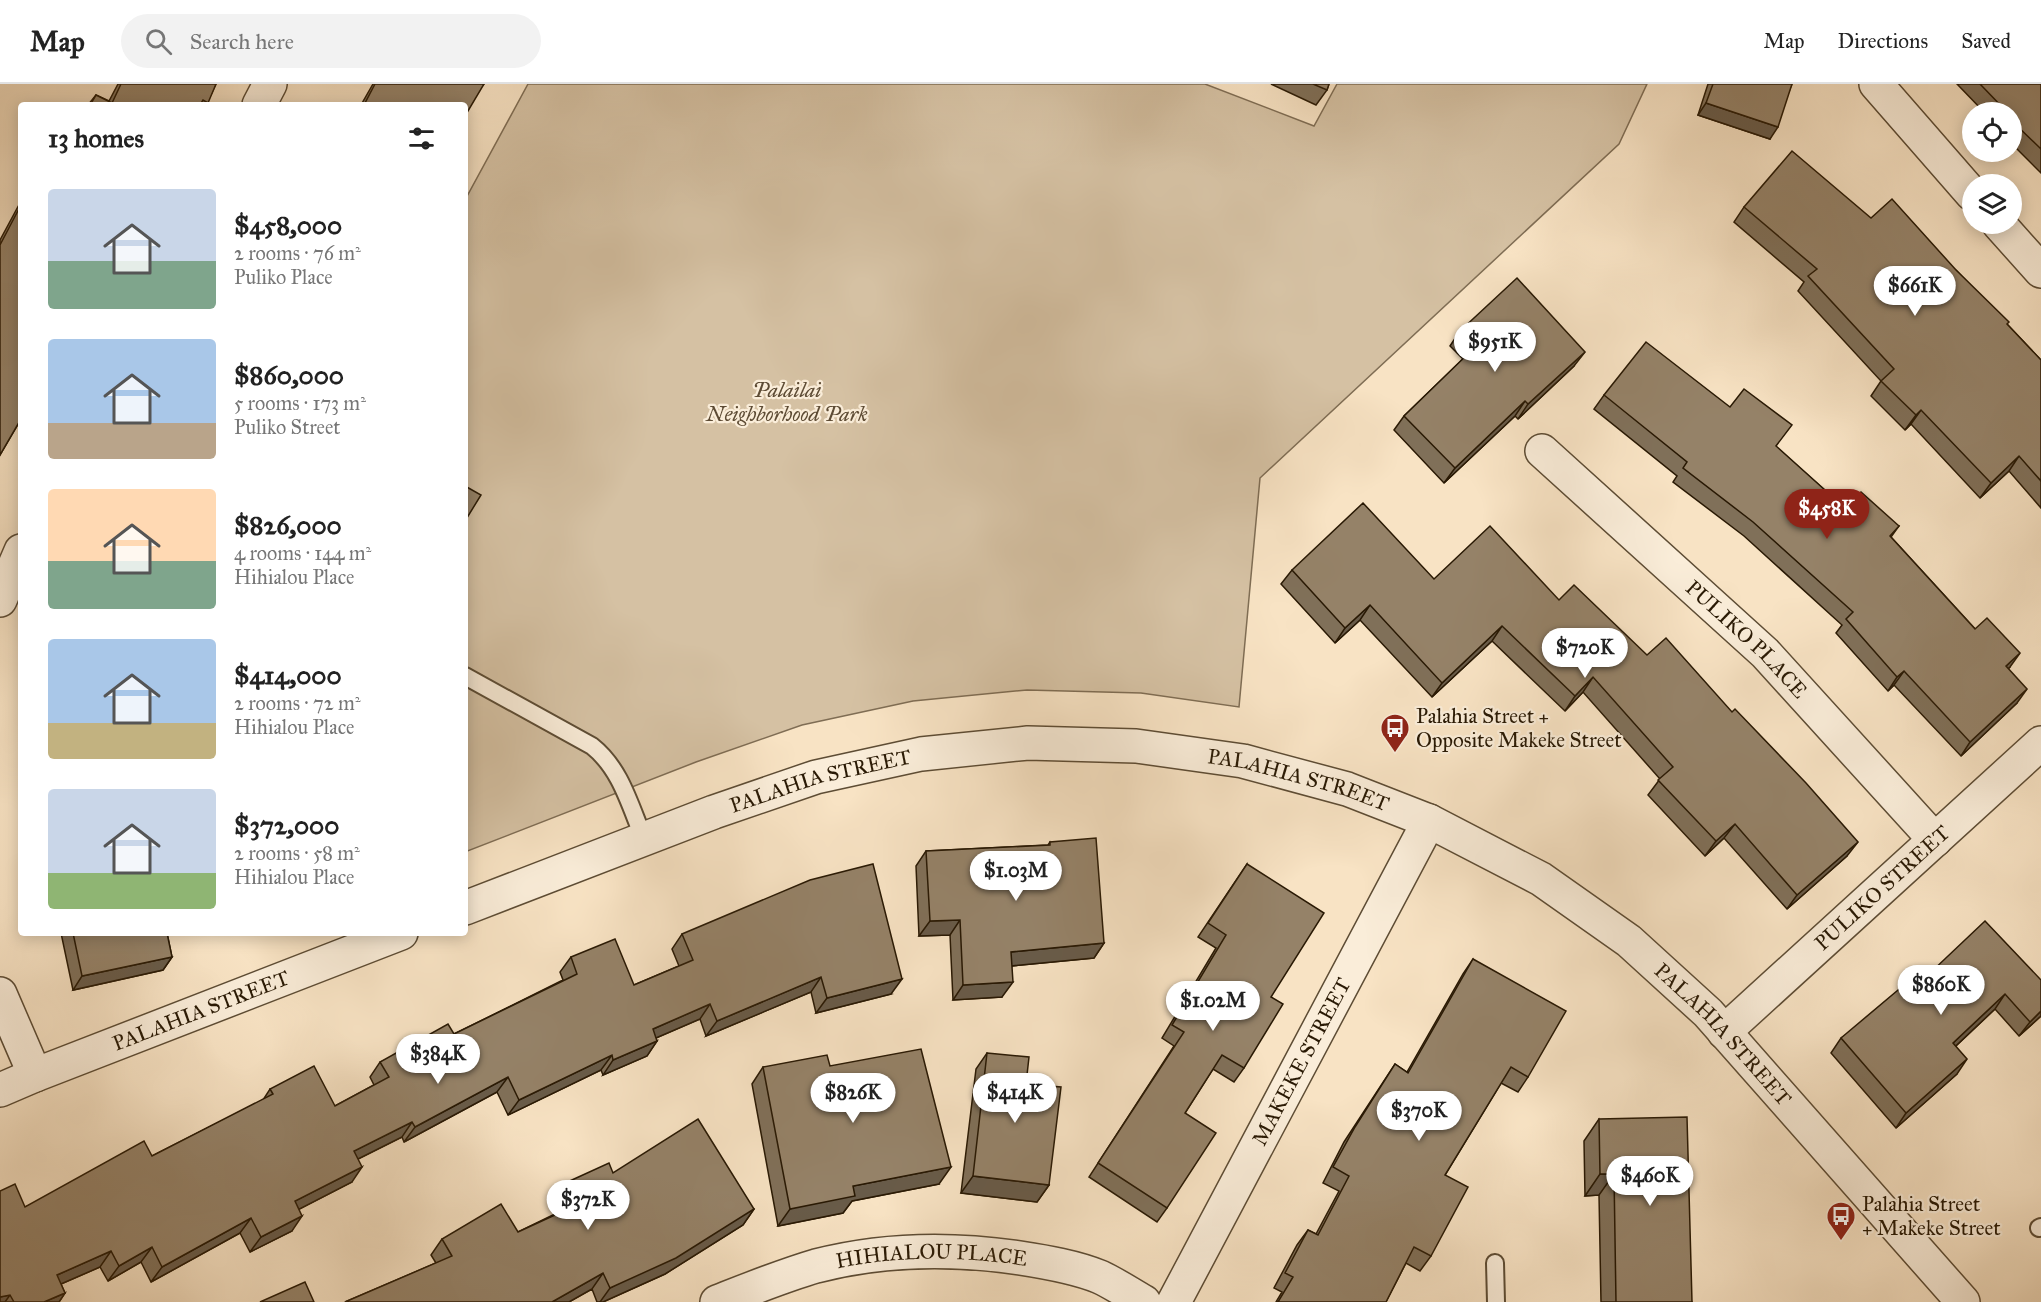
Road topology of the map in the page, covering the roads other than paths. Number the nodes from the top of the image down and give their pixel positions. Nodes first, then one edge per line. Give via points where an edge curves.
1 (270, 84) edge
2 (1875, 84) edge
3 (261, 102) edge
4 (1962, 183) edge
5 (2008, 234) edge
6 (2041, 271) edge
7 (1542, 451) dead end
8 (18, 557) edge
9 (0, 600) edge
10 (468, 678) edge
11 (2041, 743) edge
12 (1429, 821) junction
13 (644, 839) junction
14 (1935, 840) junction
15 (468, 907) edge
16 (393, 936) edge
17 (0, 994) edge
18 (1724, 1032) junction
19 (35, 1075) junction
20 (0, 1090) edge
21 (1495, 1263) dead end
22 (717, 1302) edge
23 (1144, 1302) edge
24 (1174, 1302) edge
25 (1496, 1302) edge
26 (1963, 1302) edge

1 - 3 street
2 - 4 street
5 - 6 street
7 - 14 street, PULIKO PLACE via 1765,652
8 - 9 street
10 - 13 lane via 605,756 618,776
11 - 14 street, PULIKO STREET
12 - 13 street, PALAHIA STREET via 1347,789 1243,761 1136,746 1028,743 921,754 816,777
12 - 18 street, PALAHIA STREET via 1541,879 1629,941
12 - 24 street, MAKEKE STREET
13 - 15 street, PALAHIA STREET
14 - 18 street, PULIKO STREET
16 - 19 street, PALAHIA STREET
17 - 19 street
18 - 26 street, PALAHIA STREET
19 - 20 street, PALAHIA STREET
21 - 25 lane
22 - 23 street, HIHIALOU PLACE via 818,1266 874,1255 931,1251 988,1253 1045,1262 1100,1277

